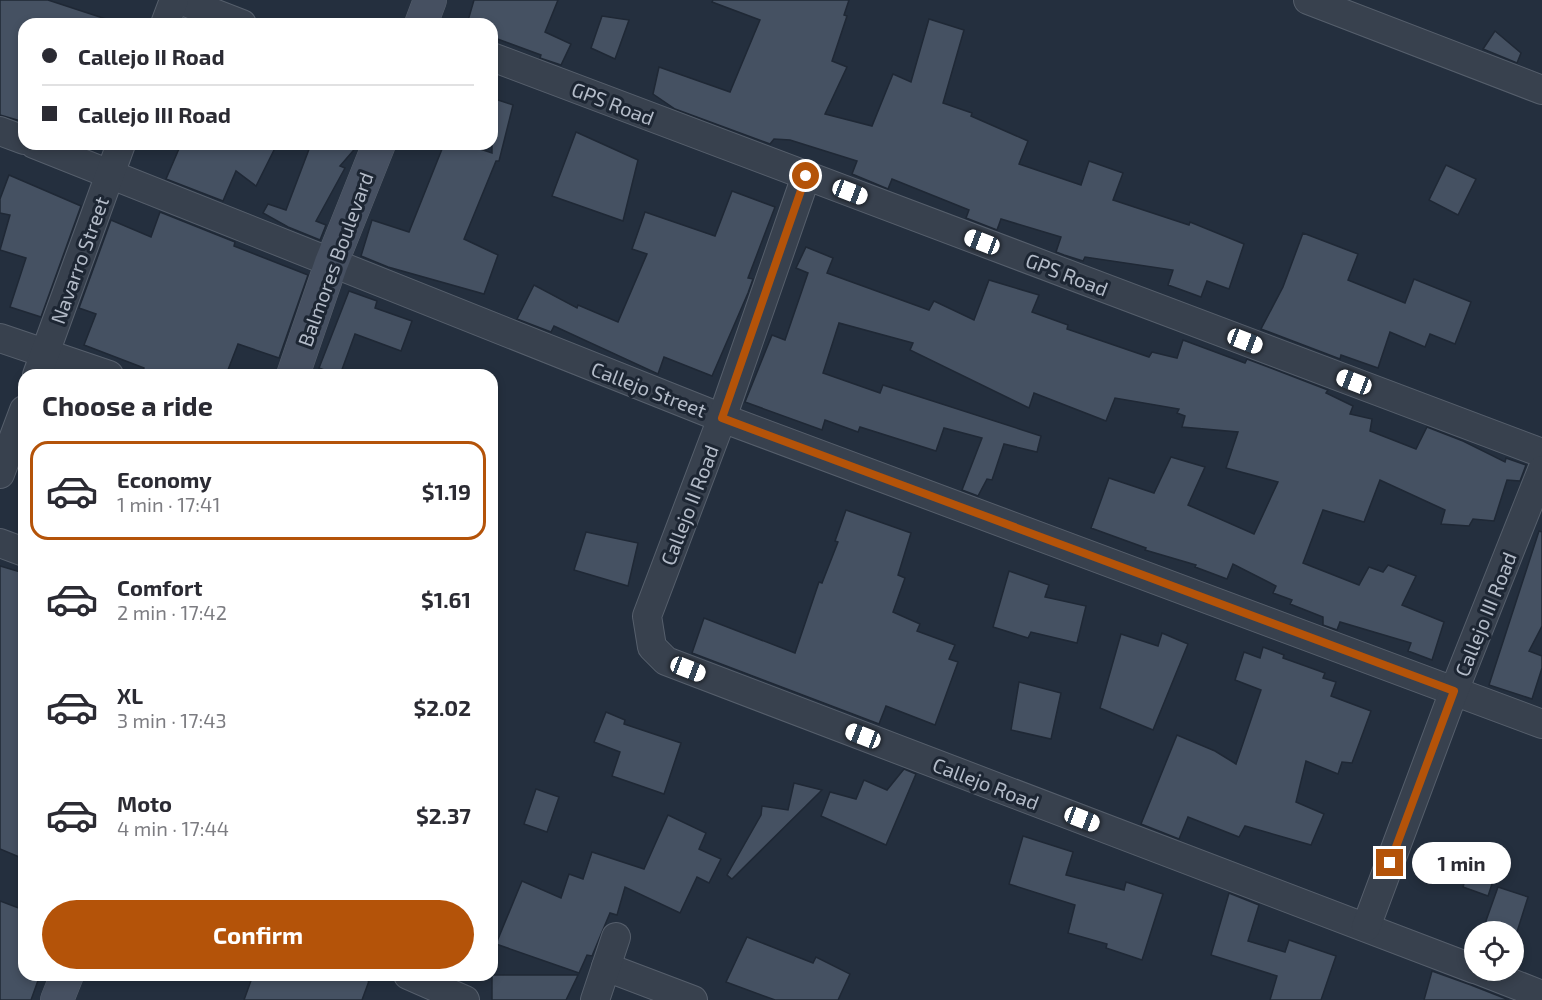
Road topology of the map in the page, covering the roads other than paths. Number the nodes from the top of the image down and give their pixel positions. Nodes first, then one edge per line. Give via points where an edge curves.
1 (174, 0) edge
2 (180, 0) edge
3 (430, 0) edge
4 (1308, 0) edge
5 (167, 18) edge
6 (226, 18) edge
7 (423, 18) edge
8 (498, 59) edge
9 (1542, 90) edge
10 (0, 130) edge
11 (18, 138) edge
12 (49, 150) edge
13 (119, 150) edge
14 (377, 150) edge
15 (110, 174) junction
16 (806, 176) junction
17 (332, 264) junction
18 (0, 338) edge
19 (41, 364) edge
20 (72, 369) edge
21 (295, 369) edge
22 (722, 418) junction
23 (18, 426) edge
24 (1542, 453) edge
25 (1542, 470) edge
26 (0, 474) edge
27 (0, 543) edge
28 (18, 550) edge
29 (666, 661) joint
30 (1454, 691) junction
31 (1542, 724) edge
32 (1366, 927) junction
33 (616, 937) dead end
34 (1464, 965) edge
35 (606, 967) junction
36 (65, 981) edge
37 (422, 981) edge
38 (1505, 981) edge
39 (1542, 995) edge
40 (57, 1000) edge
41 (465, 1000) edge
42 (594, 1000) edge
43 (693, 1000) edge

1 - 5 street
2 - 6 street
3 - 7 main road
4 - 9 street
8 - 16 street, GPS Road
10 - 11 street
12 - 15 street, Callejo Street
13 - 15 street, Navarro Street
14 - 17 main road, Balmores Boulevard
15 - 17 street, Callejo Street
15 - 19 street, Navarro Street
16 - 22 street, Callejo II Road
16 - 24 street, GPS Road
17 - 21 main road, Balmores Boulevard
17 - 22 street, Callejo Street
18 - 19 street
19 - 20 street
22 - 29 street, Callejo II Road via 647,616 651,647
22 - 30 street, Callejo Street
23 - 26 street
25 - 30 street, Callejo III Road
27 - 28 street
29 - 32 street, Callejo Road
30 - 31 street, Callejo Street
30 - 32 street, Callejo III Road
32 - 34 street, Callejo Road
33 - 35 street
35 - 42 street
35 - 43 street
36 - 40 main road
37 - 41 street
38 - 39 street, Callejo Road

